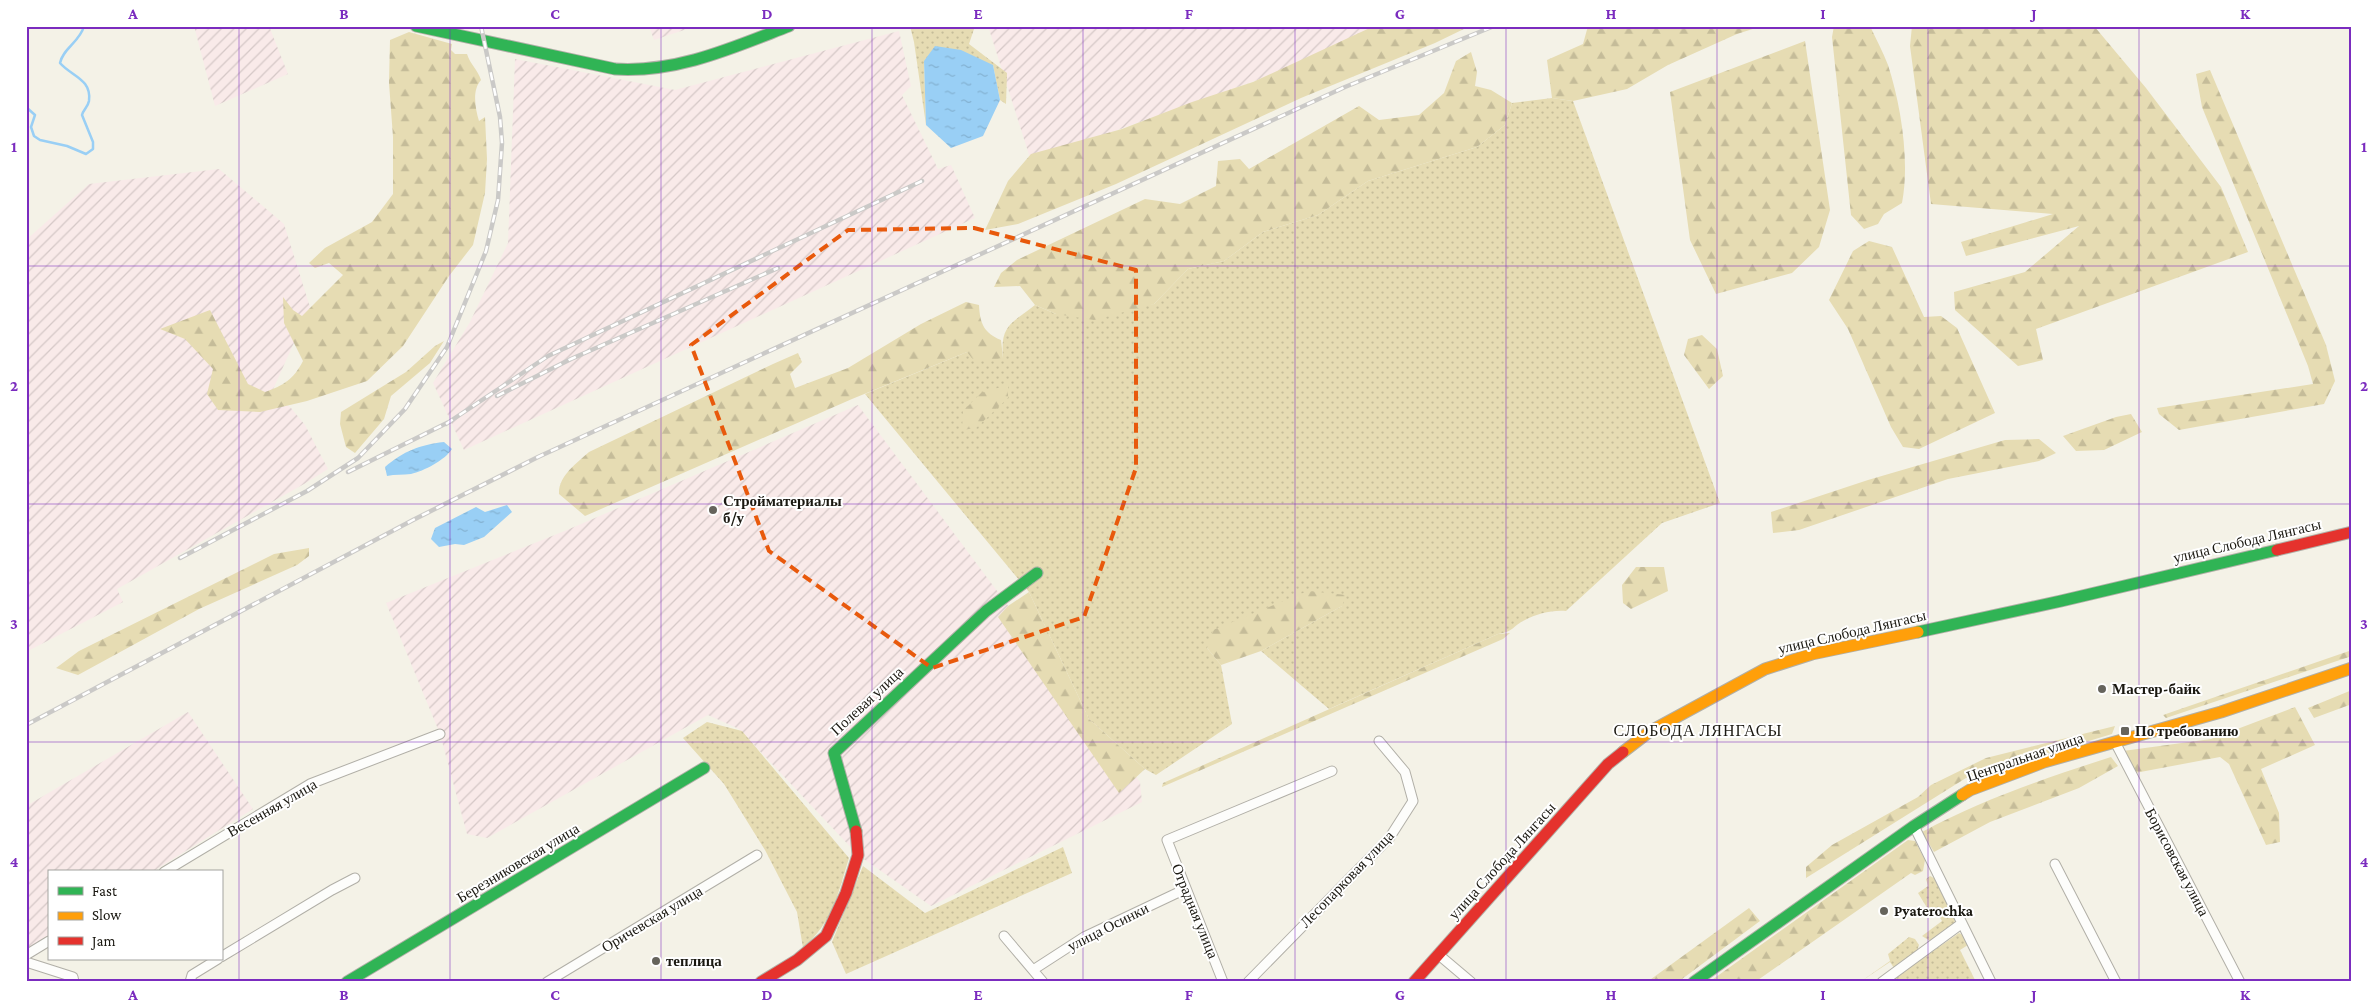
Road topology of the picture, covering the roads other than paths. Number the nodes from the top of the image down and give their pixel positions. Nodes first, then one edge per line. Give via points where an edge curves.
1 (416, 26) edge
2 (790, 26) edge
3 (2352, 532) edge
4 (1037, 573) dead end
5 (2352, 668) edge
6 (440, 734) dead end
7 (1379, 741) dead end
8 (2115, 742) junction
9 (704, 768) dead end
10 (1332, 771) dead end
11 (1914, 826) junction
12 (757, 855) dead end
13 (2055, 864) dead end
14 (167, 870) edge
15 (355, 878) dead end
16 (1187, 892) junction
17 (1961, 924) junction
18 (1004, 936) dead end
19 (48, 943) edge
20 (1438, 954) junction
21 (26, 955) edge
22 (222, 957) edge
23 (217, 960) edge
24 (26, 962) edge
25 (1033, 970) junction
26 (74, 982) edge
27 (190, 982) edge
28 (347, 982) edge
29 (547, 982) edge
30 (761, 982) edge
31 (1043, 982) edge
32 (1223, 982) edge
33 (1248, 982) edge
34 (1414, 982) edge
35 (1471, 982) edge
36 (1694, 982) edge
37 (1882, 982) edge
38 (1991, 982) edge
39 (2116, 982) edge
40 (2240, 982) edge

1 - 2 street via 615,69 646,71 675,66
3 - 20 street, улица Слобода Лянгасы via 2061,601 1812,654 1765,669 1649,732 1608,764
4 - 30 street, Полевая улица via 986,611 834,753 855,823 858,855 846,893 826,936 797,960
5 - 8 street, Центральная улица via 2230,709
6 - 14 street, Весенняя улица via 310,784
7 - 33 street, Лесопарковая улица via 1405,772 1413,801 1390,837
8 - 11 street, Центральная улица via 1998,778 1963,795
8 - 40 street, Борисовская улица
9 - 28 street, Березниковская улица
10 - 16 street, Отрадная улица via 1167,840
11 - 17 street
11 - 36 street, Центральная улица
12 - 29 street, Оричевская улица
13 - 39 street
15 - 22 street
16 - 25 street, улица Осинки via 1177,893 1084,937
16 - 32 street, Отрадная улица
17 - 37 street
17 - 38 street
18 - 25 street
19 - 21 street
20 - 34 street, улица Слобода Лянгасы
20 - 35 street
23 - 27 street via 192,976
24 - 26 street via 73,978
25 - 31 street

